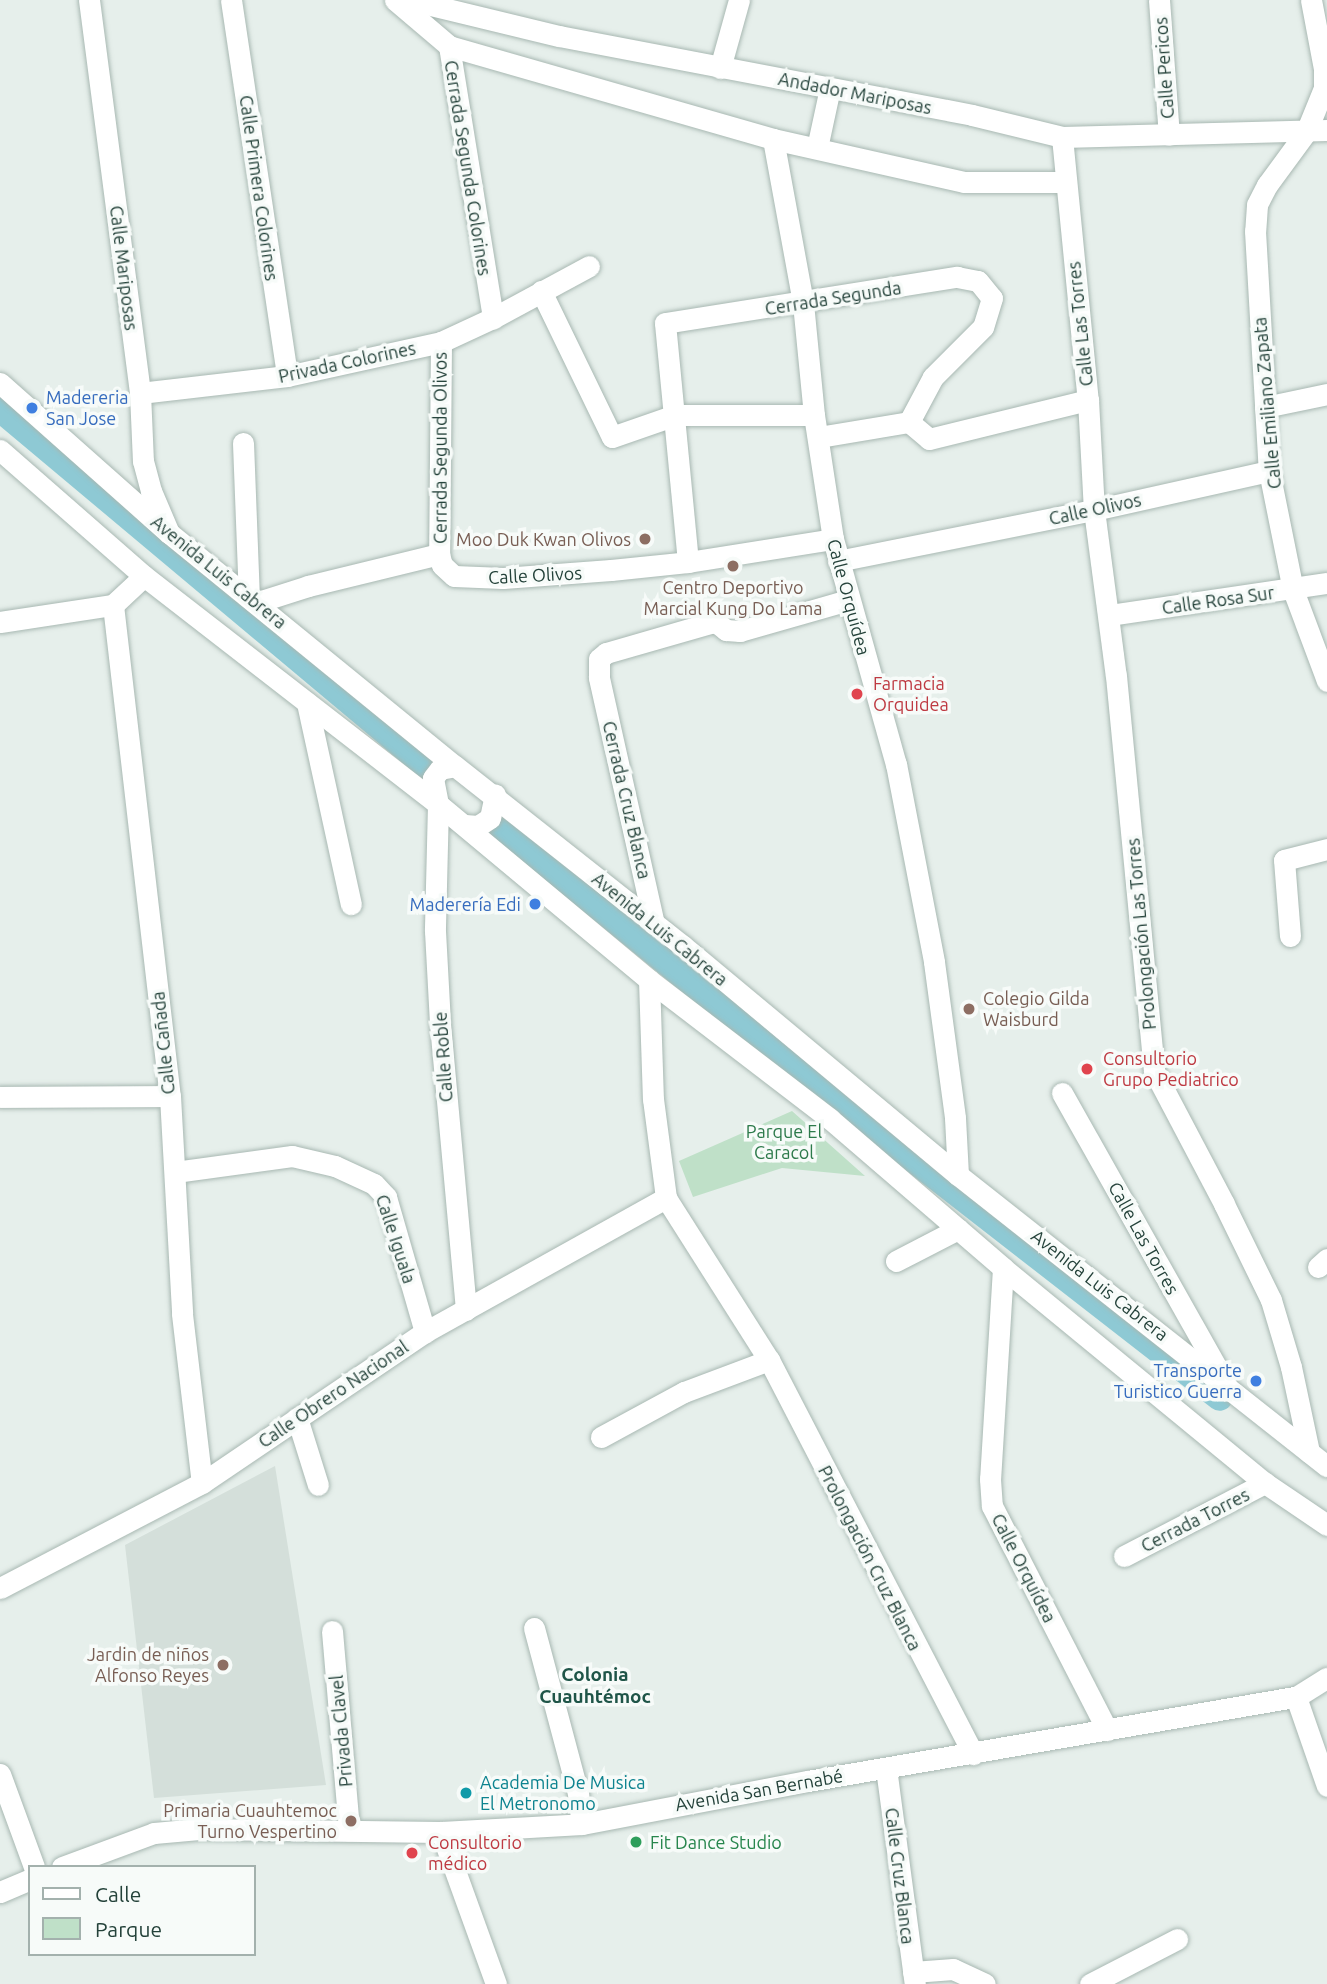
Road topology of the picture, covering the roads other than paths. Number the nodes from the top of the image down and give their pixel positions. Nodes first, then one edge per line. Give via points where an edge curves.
1 (89, 0) edge
2 (231, 0) edge
3 (395, 0) edge
4 (410, 0) edge
5 (739, 0) edge
6 (1159, 0) edge
7 (1311, 0) edge
8 (449, 46) junction
9 (720, 68) junction
10 (830, 88) junction
11 (1316, 131) edge
12 (1169, 135) junction
13 (1062, 137) junction
14 (774, 139) junction
15 (817, 148) junction
16 (1066, 182) junction
17 (589, 266) dead end
18 (541, 291) junction
19 (803, 303) junction
20 (493, 318) junction
21 (441, 342) junction
22 (287, 376) junction
23 (0, 383) edge
24 (140, 393) junction
25 (1327, 394) edge
26 (1088, 401) junction
27 (1265, 407) junction
28 (675, 415) junction
29 (814, 415) junction
30 (909, 422) junction
31 (818, 437) junction
32 (243, 443) dead end
33 (0, 450) edge
34 (1269, 471) junction
35 (1094, 510) junction
36 (169, 533) junction
37 (833, 538) junction
38 (439, 554) junction
39 (838, 561) junction
40 (688, 562) junction
41 (144, 576) junction
42 (1327, 583) edge
43 (1293, 590) junction
44 (848, 600) junction
45 (252, 601) junction
46 (113, 605) junction
47 (1109, 615) junction
48 (0, 622) edge
49 (1327, 681) edge
50 (307, 703) junction
51 (455, 766) junction
52 (495, 796) junction
53 (438, 804) junction
54 (465, 825) junction
55 (1327, 849) edge
56 (351, 904) dead end
57 (654, 924) junction
58 (1290, 936) dead end
59 (649, 980) junction
60 (1062, 1093) dead end
61 (170, 1096) junction
62 (0, 1097) edge
63 (175, 1172) junction
64 (958, 1175) junction
65 (666, 1198) junction
66 (958, 1229) junction
67 (896, 1261) dead end
68 (1003, 1268) junction
69 (466, 1310) junction
70 (425, 1332) junction
71 (769, 1360) junction
72 (1226, 1384) junction
73 (297, 1418) junction
74 (601, 1437) dead end
75 (1308, 1452) junction
76 (1327, 1466) edge
77 (202, 1483) junction
78 (1265, 1483) junction
79 (318, 1485) dead end
80 (1327, 1525) edge
81 (1124, 1556) dead end
82 (0, 1588) edge
83 (534, 1628) dead end
84 (332, 1631) dead end
85 (1327, 1678) edge
86 (1296, 1697) junction
87 (1107, 1730) junction
88 (972, 1754) junction
89 (886, 1768) junction
90 (0, 1774) edge
91 (1327, 1786) edge
92 (582, 1824) junction
93 (349, 1830) junction
94 (441, 1832) junction
95 (33, 1865) edge
96 (67, 1865) edge
97 (28, 1880) edge
98 (0, 1892) edge
99 (1177, 1939) dead end
100 (914, 1978) edge
101 (496, 1984) edge
102 (985, 1984) edge
103 (1090, 1984) edge

1 - 24 street, Calle Mariposas
2 - 22 street, Calle Primera Colorines
3 - 8 street, Cerrada Segunda Colorines
4 - 9 street, Andador Mariposas
5 - 9 street
6 - 12 street, Calle Pericos
7 - 11 street, Calle Emiliano Zapata via 1324,69
8 - 14 street
8 - 20 street, Cerrada Segunda Colorines
9 - 10 street, Andador Mariposas
10 - 13 street, Andador Mariposas
10 - 15 street
11 - 12 street, Andador Mariposas
11 - 27 street, Calle Emiliano Zapata via 1267,185 1257,205
12 - 13 street, Andador Mariposas
13 - 16 street, Calle Las Torres
14 - 15 street
14 - 19 street, Calle Orquídea
15 - 16 street via 964,182
16 - 26 street, Calle Las Torres
17 - 18 street, Privada Colorines
18 - 20 street, Privada Colorines
18 - 28 street via 612,437
19 - 28 street, Cerrada Segunda via 665,323
19 - 29 street, Calle Orquídea
19 - 30 street, Cerrada Segunda via 957,278 978,281 992,298 983,327 933,377
20 - 21 street, Privada Colorines
21 - 22 street, Privada Colorines
21 - 38 street, Cerrada Segunda Olivos
22 - 24 street, Privada Colorines
23 - 36 street, Avenida Luis Cabrera
24 - 36 street, Calle Mariposas via 145,470
25 - 27 street
26 - 30 street via 929,439
26 - 35 street, Calle Las Torres
27 - 34 street, Calle Emiliano Zapata
28 - 29 street
28 - 40 street
29 - 31 street, Calle Orquídea
30 - 31 street
31 - 37 street, Calle Orquídea
32 - 45 street
33 - 41 street
34 - 35 street, Calle Olivos
34 - 43 street, Calle Emiliano Zapata
35 - 39 street, Calle Olivos
35 - 47 street, Prolongación Las Torres
36 - 45 street, Avenida Luis Cabrera
37 - 39 street, Calle Orquídea
37 - 40 street, Calle Olivos
38 - 40 street, Calle Olivos via 442,565 454,576 475,578
38 - 45 street
39 - 44 street, Calle Orquídea
41 - 46 street
41 - 50 street
42 - 43 street, Calle Rosa Sur
43 - 47 street, Calle Rosa Sur
43 - 49 street, Calle Emiliano Zapata
44 - 57 street, Cerrada Cruz Blanca via 740,631 726,630 716,622 606,653 599,659 599,677
44 - 64 street, Calle Orquídea via 893,752 911,834 934,962
45 - 51 street, Avenida Luis Cabrera
46 - 48 street
46 - 61 street, Calle Cañada
47 - 75 street, Prolongación Las Torres via 1154,1071 1271,1300 1291,1367
50 - 53 street
50 - 56 street
51 - 52 street, Avenida Luis Cabrera
51 - 53 street via 440,769 433,778
52 - 54 street via 490,818 478,826
52 - 57 street, Avenida Luis Cabrera
53 - 54 street
53 - 69 street, Calle Roble via 435,905 440,1024
54 - 59 street
55 - 58 street via 1284,860
57 - 64 street, Avenida Luis Cabrera
59 - 65 street, Prolongación Cruz Blanca via 653,1099
59 - 66 street via 830,1119
60 - 72 street, Calle Las Torres
61 - 62 street
61 - 63 street, Calle Cañada
63 - 70 street, Calle Iguala via 292,1156 335,1166 374,1184 386,1197
63 - 77 street, Calle Cañada via 182,1314
64 - 72 street, Avenida Luis Cabrera
65 - 69 street, Calle Obrero Nacional
65 - 71 street, Prolongación Cruz Blanca
66 - 67 street
66 - 68 street
68 - 78 street
68 - 87 street, Calle Orquídea via 992,1506
69 - 70 street, Calle Obrero Nacional
70 - 73 street, Calle Obrero Nacional
71 - 74 street via 684,1392
71 - 88 street, Prolongación Cruz Blanca
72 - 75 street, Avenida Luis Cabrera
73 - 77 street, Calle Obrero Nacional
73 - 79 street
75 - 76 street, Avenida Luis Cabrera
77 - 82 street, Calle Obrero Nacional
78 - 80 street
78 - 81 street, Cerrada Torres
83 - 92 street
84 - 93 street, Privada Clavel
85 - 86 street, Avenida San Bernabé
86 - 87 street, Avenida San Bernabé
86 - 91 street
87 - 88 street, Avenida San Bernabé
88 - 89 street, Avenida San Bernabé
89 - 92 street, Avenida San Bernabé
89 - 100 street, Calle Cruz Blanca
90 - 95 street
92 - 94 street, Avenida San Bernabé
93 - 94 street, Avenida San Bernabé
93 - 96 street, Avenida San Bernabé via 154,1833
94 - 101 street
97 - 98 street
99 - 103 street
100 - 102 street via 953,1969

